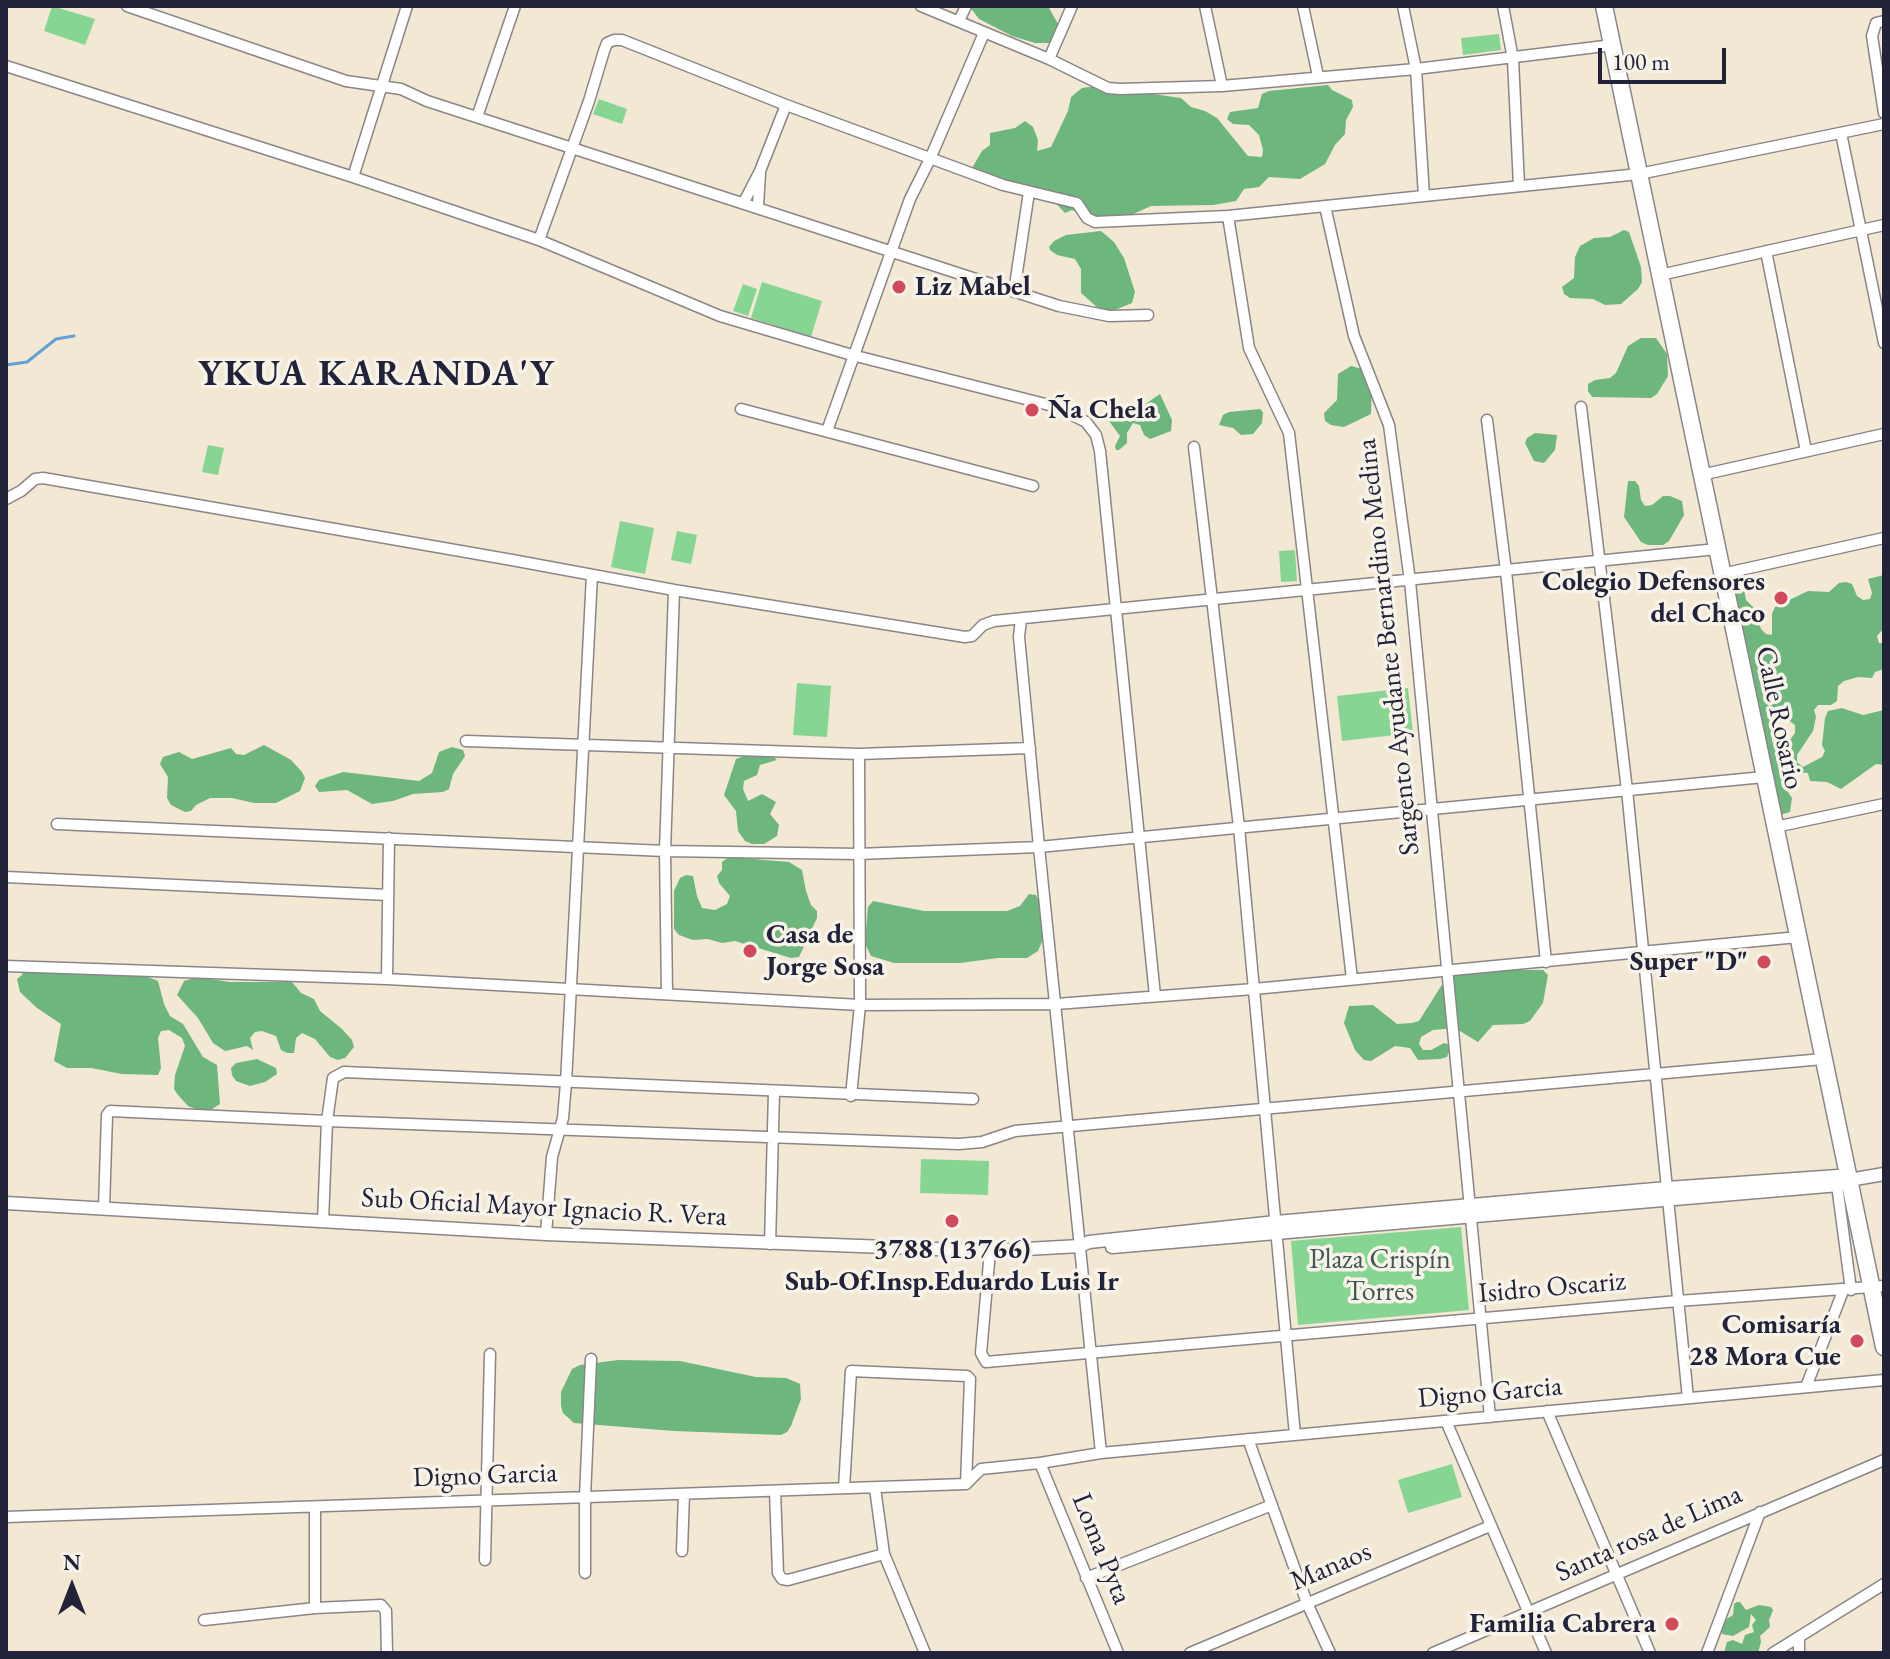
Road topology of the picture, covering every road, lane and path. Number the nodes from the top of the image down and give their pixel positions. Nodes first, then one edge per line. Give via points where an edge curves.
1 (127, 6) edge
2 (407, 6) edge
3 (515, 6) edge
4 (921, 6) edge
5 (966, 6) edge
6 (1072, 6) edge
7 (1205, 6) edge
8 (1303, 6) edge
9 (1403, 6) edge
10 (1503, 6) edge
11 (1604, 6) edge
12 (959, 21) junction
13 (1884, 21) edge
14 (984, 33) junction
15 (1613, 45) junction
16 (1049, 59) junction
17 (1513, 59) junction
18 (6, 66) edge
19 (1416, 69) junction
20 (1318, 76) junction
21 (381, 85) junction
22 (1222, 86) junction
23 (786, 105) junction
24 (1884, 113) edge
25 (477, 117) junction
26 (1884, 124) edge
27 (1841, 133) junction
28 (571, 148) junction
29 (930, 159) junction
30 (760, 171) junction
31 (1639, 174) junction
32 (353, 177) junction
33 (1519, 186) junction
34 (1029, 192) junction
35 (1424, 196) junction
36 (744, 202) junction
37 (758, 206) junction
38 (1325, 206) junction
39 (1228, 216) junction
40 (1884, 225) edge
41 (1862, 230) junction
42 (539, 240) junction
43 (892, 251) junction
44 (1766, 251) junction
45 (1660, 275) junction
46 (1014, 292) junction
47 (1148, 315) dead end
48 (1884, 343) edge
49 (852, 355) junction
50 (1581, 407) dead end
51 (741, 409) dead end
52 (1487, 420) dead end
53 (827, 431) junction
54 (1884, 434) edge
55 (1194, 447) dead end
56 (1806, 451) junction
57 (1701, 475) junction
58 (1033, 486) dead end
59 (6, 499) edge
60 (1884, 538) edge
61 (1717, 549) junction
62 (1601, 562) junction
63 (1506, 571) junction
64 (1722, 574) junction
65 (592, 575) junction
66 (1410, 581) junction
67 (674, 590) junction
68 (1309, 591) junction
69 (1212, 600) junction
70 (1117, 608) junction
71 (1021, 619) junction
72 (466, 741) dead end
73 (582, 744) junction
74 (668, 747) junction
75 (1030, 748) junction
76 (859, 754) junction
77 (1764, 777) junction
78 (1627, 790) junction
79 (1528, 799) junction
80 (1884, 804) edge
81 (1433, 808) junction
82 (1333, 818) junction
83 (57, 824) dead end
84 (1239, 827) junction
85 (1775, 827) junction
86 (1139, 836) junction
87 (389, 838) junction
88 (1039, 847) junction
89 (579, 848) junction
90 (665, 851) junction
91 (858, 854) junction
92 (6, 877) edge
93 (388, 895) junction
94 (1798, 937) junction
95 (1644, 953) junction
96 (1546, 962) junction
97 (6, 966) edge
98 (1449, 971) junction
99 (387, 979) junction
100 (1352, 979) junction
101 (1254, 989) junction
102 (571, 990) junction
103 (667, 993) junction
104 (1155, 996) junction
105 (1056, 1004) junction
106 (860, 1005) junction
107 (1823, 1059) junction
108 (1656, 1074) junction
109 (566, 1083) junction
110 (774, 1092) junction
111 (1461, 1092) junction
112 (851, 1096) junction
113 (973, 1099) dead end
114 (1265, 1109) junction
115 (327, 1121) junction
116 (1068, 1127) junction
117 (560, 1129) junction
118 (773, 1139) junction
119 (1884, 1174) edge
120 (1843, 1183) junction
121 (1668, 1194) junction
122 (6, 1203) edge
123 (104, 1208) junction
124 (1470, 1211) junction
125 (323, 1221) junction
126 (1850, 1223) junction
127 (1276, 1228) junction
128 (546, 1234) junction
129 (770, 1244) junction
130 (1080, 1246) junction
131 (990, 1251) junction
132 (1878, 1288) edge
133 (1847, 1290) junction
134 (1678, 1301) junction
135 (1480, 1318) junction
136 (1286, 1335) junction
137 (1884, 1347) edge
138 (1091, 1352) junction
139 (490, 1354) dead end
140 (591, 1359) dead end
141 (1884, 1380) edge
142 (1806, 1387) junction
143 (1688, 1398) junction
144 (1547, 1411) junction
145 (1490, 1417) junction
146 (1446, 1421) junction
147 (1295, 1435) junction
148 (1248, 1439) junction
149 (1101, 1453) junction
150 (1884, 1460) edge
151 (1040, 1463) junction
152 (966, 1484) junction
153 (844, 1488) junction
154 (875, 1488) junction
155 (775, 1491) junction
156 (684, 1494) junction
157 (585, 1497) junction
158 (486, 1500) junction
159 (1272, 1505) junction
160 (315, 1508) junction
161 (1760, 1512) junction
162 (6, 1517) edge
163 (1490, 1526) junction
164 (682, 1551) dead end
165 (884, 1554) junction
166 (485, 1560) dead end
167 (585, 1573) dead end
168 (1616, 1575) junction
169 (1086, 1578) junction
170 (1884, 1584) edge
171 (1307, 1603) junction
172 (315, 1608) junction
173 (1529, 1613) junction
174 (204, 1620) dead end
175 (1799, 1637) junction
176 (387, 1653) edge
177 (925, 1653) edge
178 (1118, 1653) edge
179 (1190, 1653) edge
180 (1330, 1653) edge
181 (1433, 1653) edge
182 (1546, 1653) edge
183 (1650, 1653) edge
184 (1707, 1653) edge
185 (1773, 1653) edge
186 (1799, 1653) edge

1 - 21 street via 346,81
2 - 21 street
3 - 25 street
4 - 12 street
5 - 12 street
6 - 16 street
7 - 22 street
8 - 20 street
9 - 19 street
10 - 17 street
11 - 15 main road, Calle Rosario
12 - 14 street
13 - 24 street via 1876,23 1872,36
14 - 16 street
14 - 29 street
15 - 17 street
15 - 31 main road, Calle Rosario
16 - 22 street via 1108,88
17 - 19 street
17 - 33 street
18 - 32 street
19 - 20 street
19 - 35 street
20 - 22 street
21 - 25 street
21 - 32 street
23 - 28 street via 614,40 607,43
23 - 29 street
23 - 30 street
25 - 28 street
26 - 27 street
27 - 31 street
27 - 41 street
28 - 36 street
28 - 42 street
29 - 34 street
29 - 43 street
30 - 36 street
30 - 37 street
31 - 33 street
31 - 45 main road, Calle Rosario
32 - 42 street
33 - 35 street
34 - 39 street via 1077,203 1095,222
34 - 46 street
35 - 38 street
36 - 37 street
37 - 43 street
38 - 39 street
38 - 66 street, Sargento Ayudante Bernardino Medina via 1354,336 1389,425
39 - 68 street via 1249,348 1289,433
40 - 41 street
41 - 44 street
41 - 48 street
42 - 49 street via 720,316
43 - 46 street
43 - 49 street
44 - 45 street
44 - 56 street
45 - 57 main road, Calle Rosario
46 - 47 street via 1109,316
49 - 53 street
49 - 70 street via 1057,407 1086,422 1100,451
50 - 62 street
51 - 53 street
52 - 63 street
53 - 58 street
54 - 56 street
55 - 69 street
56 - 57 street
57 - 61 main road, Calle Rosario
59 - 65 street via 43,478
60 - 64 street
61 - 62 street
61 - 64 main road, Calle Rosario
62 - 63 street
62 - 78 street
63 - 66 street
63 - 79 street
64 - 77 main road, Calle Rosario
65 - 67 street
65 - 73 street
66 - 68 street
66 - 81 street, Sargento Ayudante Bernardino Medina
67 - 71 street via 965,637 988,622
67 - 74 street
68 - 69 street
68 - 82 street
69 - 70 street
69 - 84 street
70 - 71 street
70 - 86 street
71 - 75 street
72 - 73 street
73 - 74 street
73 - 89 street
74 - 76 street
74 - 90 street
75 - 76 street
75 - 88 street
76 - 91 street
77 - 78 street
77 - 85 main road, Calle Rosario
78 - 79 street
78 - 95 street
79 - 81 street
79 - 96 street
80 - 85 street
81 - 82 street
81 - 98 street, Sargento Ayudante Bernardino Medina
82 - 84 street
82 - 100 street
83 - 87 street
84 - 86 street
84 - 101 street
85 - 94 main road, Calle Rosario
86 - 88 street
86 - 104 street
87 - 89 street
87 - 93 street
88 - 91 street
88 - 105 street
89 - 90 street
89 - 102 street
90 - 91 street
90 - 103 street
91 - 106 street
92 - 93 street
93 - 99 street
94 - 95 street
94 - 107 main road, Calle Rosario
95 - 96 street
95 - 108 street
96 - 98 street
97 - 99 street
98 - 100 street
98 - 111 street, Sargento Ayudante Bernardino Medina
99 - 102 street
100 - 101 street
101 - 104 street
101 - 114 street
102 - 103 street
102 - 109 street
103 - 106 street
104 - 105 street
105 - 106 street
105 - 116 street
106 - 112 street
107 - 108 street
107 - 120 main road, Calle Rosario
108 - 111 street
108 - 121 street
109 - 110 street
109 - 115 street via 344,1072 333,1078
109 - 117 street
110 - 112 street
110 - 118 street
111 - 114 street
111 - 124 street, Sargento Ayudante Bernardino Medina
112 - 113 street
114 - 116 street
114 - 127 street
115 - 117 street
115 - 123 street via 110,1111
115 - 125 street
116 - 118 street via 1015,1131 959,1144
116 - 130 street
117 - 118 street
117 - 128 street via 552,1157
118 - 129 street
119 - 120 street, Sub Oficial Mayor Ignacio R. Vera
120 - 121 street, Sub Oficial Mayor Ignacio R. Vera via 1838,1176
120 - 126 main road, Calle Rosario
121 - 124 street, Sub Oficial Mayor Ignacio R. Vera
121 - 134 street
122 - 123 street, Sub Oficial Mayor Ignacio R. Vera
123 - 125 street, Sub Oficial Mayor Ignacio R. Vera
124 - 127 street, Sub Oficial Mayor Ignacio R. Vera
124 - 135 street, Sargento Ayudante Bernardino Medina
125 - 128 street, Sub Oficial Mayor Ignacio R. Vera
126 - 132 main road, Calle Rosario
126 - 133 street
127 - 130 street, Sub Oficial Mayor Ignacio R. Vera
127 - 136 street
128 - 129 street, Sub Oficial Mayor Ignacio R. Vera
129 - 131 street, Sub Oficial Mayor Ignacio R. Vera
130 - 131 street, Sub Oficial Mayor Ignacio R. Vera
130 - 138 street
131 - 138 street, Isidro Oscariz via 981,1353 986,1362
132 - 133 street, Isidro Oscariz
132 - 137 main road, Calle Rosario
133 - 134 street, Isidro Oscariz
133 - 142 street
134 - 135 street, Isidro Oscariz
134 - 143 street
135 - 136 street, Isidro Oscariz
135 - 145 street, Sargento Ayudante Bernardino Medina
136 - 138 street, Isidro Oscariz
136 - 147 street
138 - 149 street
139 - 158 street
140 - 157 street
141 - 142 street, Digno Garcia
142 - 143 street, Digno Garcia
143 - 144 street, Digno Garcia
144 - 145 street, Digno Garcia
144 - 168 street
145 - 146 street, Digno Garcia
146 - 147 street, Digno Garcia
146 - 163 street
147 - 148 street, Digno Garcia
148 - 149 street, Digno Garcia
148 - 159 street
149 - 151 street, Digno Garcia
150 - 161 street, Santa rosa de Lima
151 - 152 street, Digno Garcia via 981,1469
151 - 169 street, Loma Pyta
152 - 153 street via 971,1387 967,1376 851,1371
152 - 154 street, Digno Garcia
153 - 154 street, Digno Garcia
153 - 155 street, Digno Garcia
154 - 165 street
155 - 156 street, Digno Garcia
155 - 165 street via 782,1579
156 - 157 street, Digno Garcia
156 - 164 street
157 - 158 street, Digno Garcia
157 - 167 street
158 - 160 street, Digno Garcia
158 - 166 street
159 - 169 street
159 - 171 street
160 - 162 street, Digno Garcia
160 - 172 street
161 - 168 street, Santa rosa de Lima
161 - 184 street
163 - 171 street, Manaos
163 - 173 street
165 - 177 street
168 - 173 street, Santa rosa de Lima
168 - 183 street
169 - 178 street, Loma Pyta
170 - 175 street
171 - 179 street, Manaos
171 - 180 street
172 - 174 street
172 - 176 street via 384,1605
173 - 181 street, Santa rosa de Lima
173 - 182 street
175 - 185 street
175 - 186 street

